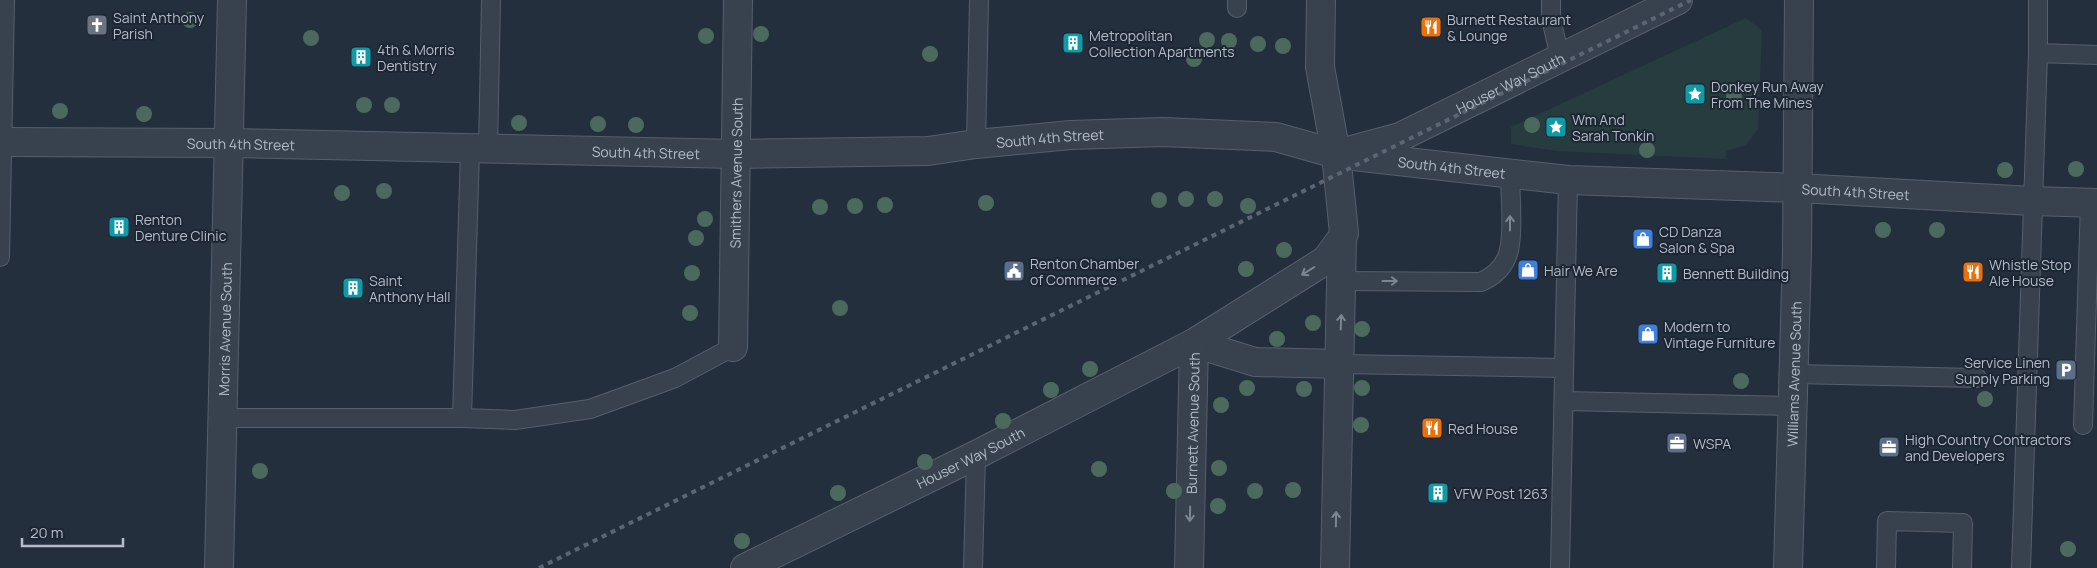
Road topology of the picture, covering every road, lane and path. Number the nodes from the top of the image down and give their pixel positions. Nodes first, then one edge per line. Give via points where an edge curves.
1 (5, 0) edge
2 (232, 0) edge
3 (491, 0) edge
4 (738, 0) edge
5 (979, 0) edge
6 (1321, 0) edge
7 (1551, 0) edge
8 (1678, 0) edge
9 (1799, 0) edge
10 (2038, 0) edge
11 (2, 41) edge
12 (2038, 53) junction
13 (2097, 55) edge
14 (1560, 57) junction
15 (1, 142) edge
16 (229, 143) junction
17 (976, 144) junction
18 (479, 149) junction
19 (736, 154) junction
20 (1336, 154) junction
21 (1510, 174) junction
22 (1568, 180) junction
23 (1798, 188) junction
24 (2032, 201) junction
25 (2093, 202) edge
26 (1342, 238) junction
27 (0, 257) edge
28 (1342, 281) junction
29 (1194, 342) junction
30 (733, 347) joint
31 (1340, 364) junction
32 (1564, 368) junction
33 (1793, 374) junction
34 (1977, 378) dead end
35 (1564, 401) junction
36 (1792, 406) junction
37 (222, 418) junction
38 (462, 418) junction
39 (2083, 425) dead end
40 (976, 455) junction
41 (219, 568) edge
42 (745, 568) edge
43 (973, 568) edge
44 (1189, 568) edge
45 (1335, 568) edge
46 (1560, 568) edge
47 (1788, 568) edge
48 (1886, 568) edge
49 (1962, 568) edge
50 (2021, 568) edge

1 - 11 lane
2 - 16 street, Morris Avenue South
3 - 18 lane
4 - 19 street, Smithers Avenue South
5 - 17 lane
6 - 20 street via 1320,67
7 - 14 lane via 1551,19
8 - 14 street, Houser Way South
9 - 23 street, Williams Avenue South
10 - 12 lane
11 - 15 lane
12 - 13 lane
12 - 24 lane
14 - 20 street, Houser Way South via 1400,137
15 - 16 street, South 4th Street
15 - 27 lane
16 - 18 street, South 4th Street
16 - 37 street, Morris Avenue South
17 - 19 street, South 4th Street via 928,152
17 - 20 street, South 4th Street via 1071,135 1163,132 1276,137
18 - 19 street, South 4th Street
18 - 38 lane
19 - 30 street, Smithers Avenue South
20 - 21 street, South 4th Street
20 - 26 street
21 - 22 street, South 4th Street
28 -> 21 lane via 1481,282 1495,275 1507,259 1510,241
22 - 23 street, South 4th Street
22 - 32 lane
23 - 24 street, South 4th Street
23 - 33 street, Williams Avenue South
24 - 25 street, South 4th Street
24 - 50 lane
25 - 39 lane
26 - 28 street
26 -> 29 street, Burnett Avenue South via 1326,260
31 -> 28 street
29 - 31 street via 1255,362
29 - 40 street, Houser Way South
29 -> 44 street, Burnett Avenue South
30 - 38 lane via 675,378 590,409 515,420
31 - 32 lane
45 -> 31 street
32 - 35 lane
33 - 34 lane
33 - 36 street, Williams Avenue South
35 - 36 lane
35 - 46 lane
36 - 47 street, Williams Avenue South
37 - 38 lane
37 - 41 street, Morris Avenue South
40 - 42 street, Houser Way South
40 - 43 lane
48 - 49 lane via 1887,521 1963,523

